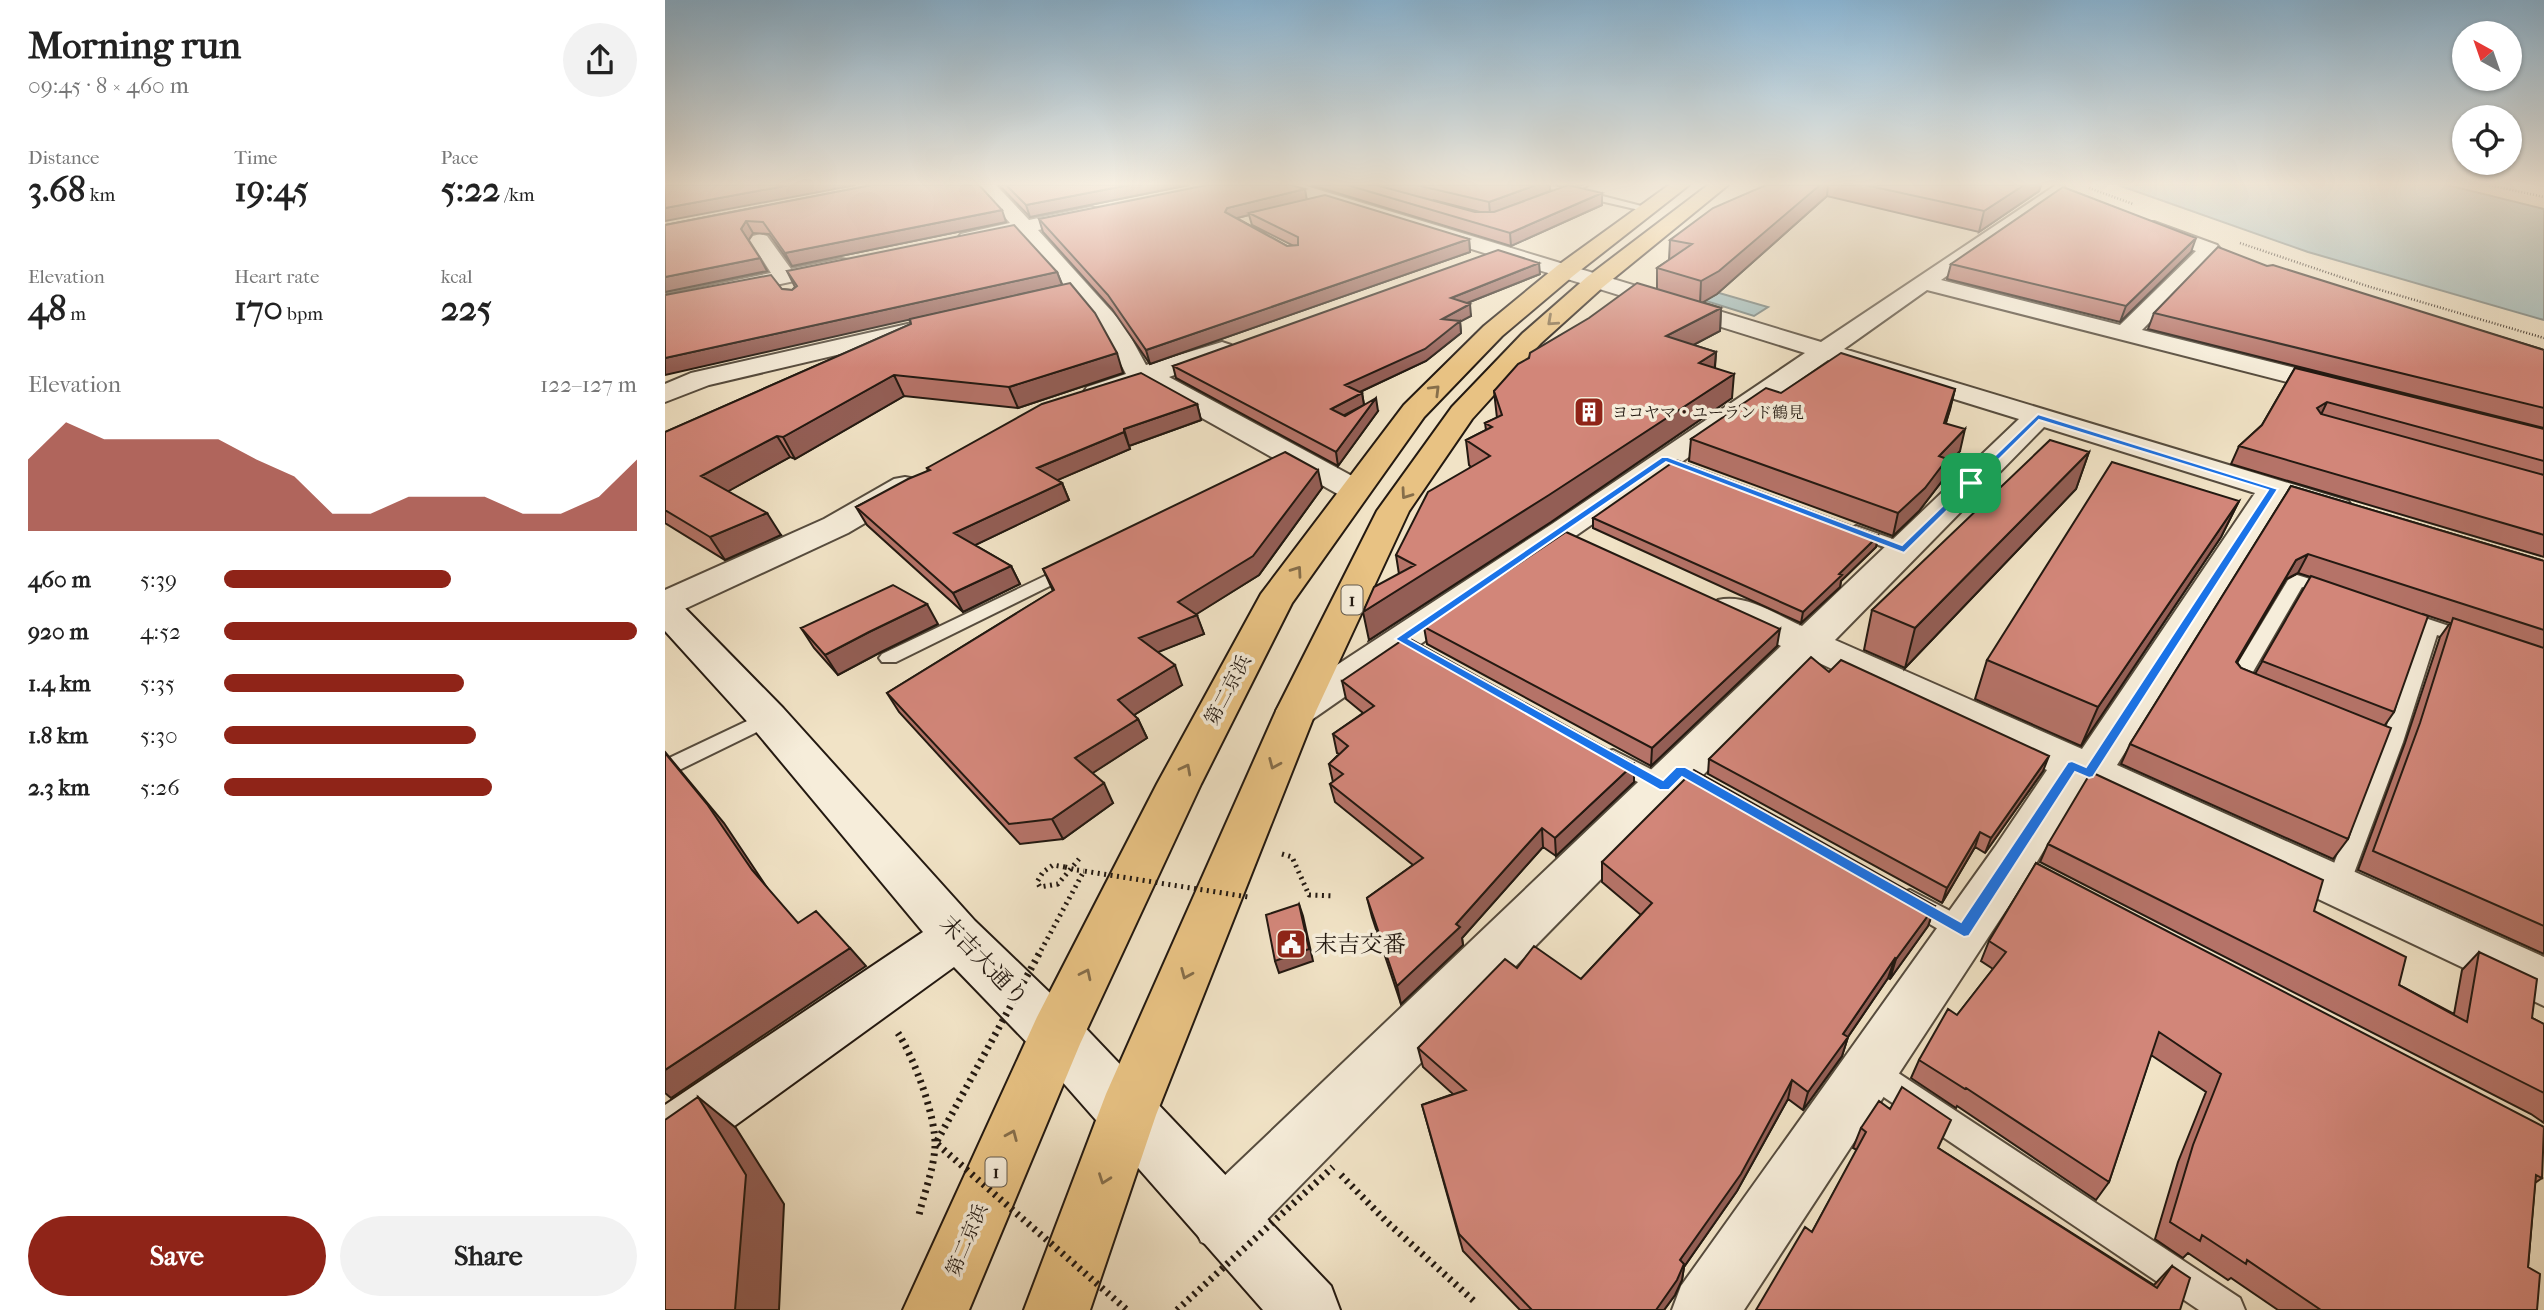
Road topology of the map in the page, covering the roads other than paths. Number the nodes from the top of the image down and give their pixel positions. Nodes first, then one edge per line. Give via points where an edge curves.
1 (764, 246) edge
2 (1043, 246) edge
3 (1484, 246) edge
4 (1611, 246) edge
5 (1627, 246) edge
6 (1973, 246) edge
7 (2204, 246) edge
8 (1500, 251) junction
9 (863, 260) edge
10 (1462, 264) edge
11 (1580, 277) junction
12 (784, 281) junction
13 (1925, 283) junction
14 (1082, 290) junction
15 (1056, 296) edge
16 (665, 302) edge
17 (964, 317) edge
18 (2126, 334) junction
19 (1246, 341) edge
20 (1821, 352) junction
21 (1148, 377) junction
22 (665, 394) edge
23 (2368, 394) edge
24 (1070, 402) edge
25 (2038, 417) junction
26 (929, 473) edge
27 (2273, 489) junction
28 (1354, 490) junction
29 (2364, 516) edge
30 (1841, 526) edge
31 (1904, 550) junction
32 (1087, 560) edge
33 (1699, 593) edge
34 (2346, 597) edge
35 (665, 606) edge
36 (2382, 610) edge
37 (2431, 626) junction
38 (2481, 643) edge
39 (1809, 644) junction
40 (889, 658) dead end
41 (2264, 690) edge
42 (1296, 711) junction
43 (768, 718) junction
44 (1593, 746) edge
45 (665, 769) edge
46 (2081, 769) junction
47 (1683, 780) junction
48 (2338, 884) junction
49 (1893, 891) edge
50 (1964, 931) junction
51 (957, 936) junction
52 (2544, 982) edge
53 (1056, 1035) junction
54 (1869, 1070) junction
55 (1128, 1115) junction
56 (665, 1140) edge
57 (1223, 1220) junction
58 (936, 1310) edge
59 (1057, 1310) edge
60 (1307, 1310) edge
61 (1705, 1310) edge
62 (2228, 1310) edge

1 - 12 street
2 - 14 street
3 - 8 street
4 - 11 highway, 第二京浜 / 1
5 - 11 highway, 第二京浜 / 1
6 - 13 street
7 - 18 street via 2210,249
8 - 10 street
8 - 11 street
9 - 12 street
11 - 20 street
28 -> 11 highway, 第二京浜 / 1 via 1414,411 1493,331
11 -> 42 highway, 第二京浜 / 1 via 1532,338 1462,413 1393,511
12 - 16 street
13 - 18 street
13 - 20 street
14 - 15 street
14 - 21 street via 1115,330 1136,370
17 - 22 street via 700,379
18 - 23 street
19 - 21 street
20 - 25 street
20 - 42 street via 1582,539 1413,646
21 - 24 street
21 - 28 street via 1284,463
25 - 27 street
25 - 31 street
26 - 35 street via 836,526
27 - 29 street
27 - 46 street
53 -> 28 highway, 第二京浜 / 1 via 1274,602
30 - 31 lane
31 - 39 street
32 - 40 lane
33 - 39 street
34 - 41 lane via 2297,580 2238,680
35 - 43 street, 末吉大通り
36 - 37 lane
37 - 38 lane
37 - 48 lane via 2386,740
39 - 46 street
39 - 47 street
42 -> 55 highway, 第二京浜 / 1
43 - 45 lane
43 - 51 street, 末吉大通り
44 - 47 lane
46 - 48 street
46 - 50 street via 2024,867
47 - 57 street
48 - 52 street
49 - 50 lane
50 - 54 street
51 - 53 street, 末吉大通り
51 - 56 street
53 - 55 street, 末吉大通り
58 -> 53 highway, 第二京浜 / 1
54 - 61 street
54 - 62 lane
55 - 57 street, 末吉大通り
55 -> 59 highway, 第二京浜 / 1
57 - 60 street, 末吉大通り

